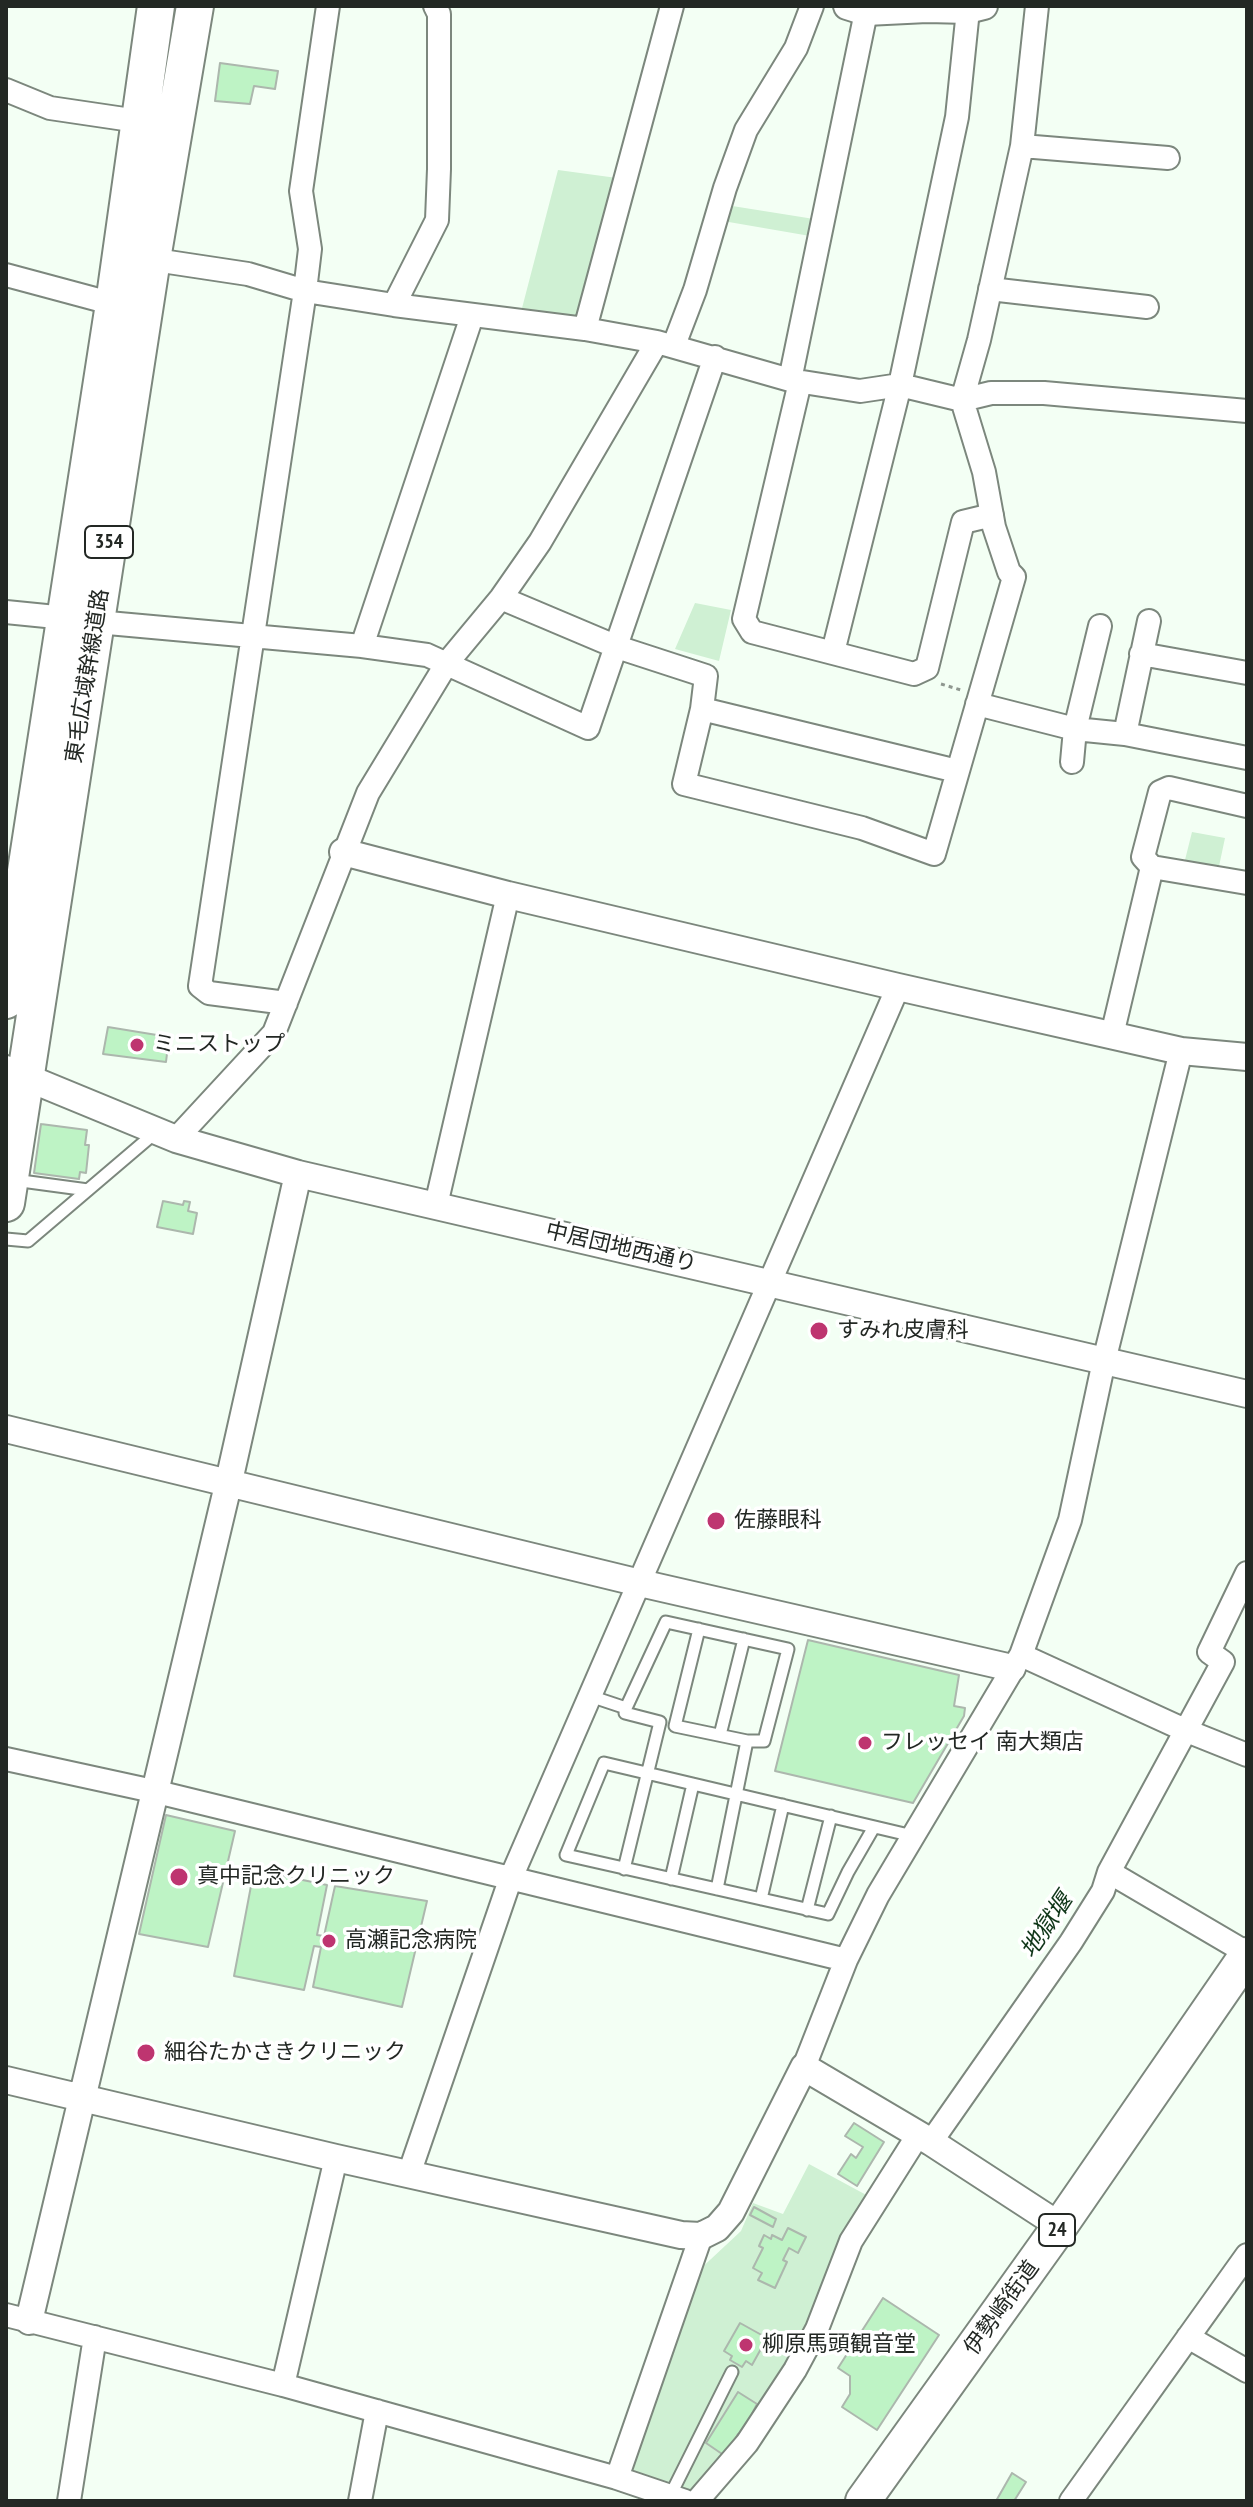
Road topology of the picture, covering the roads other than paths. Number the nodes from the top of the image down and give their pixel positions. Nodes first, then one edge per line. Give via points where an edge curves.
1 (156, 6) edge
2 (195, 6) edge
3 (328, 6) edge
4 (435, 6) edge
5 (672, 6) edge
6 (812, 6) edge
7 (1037, 6) edge
8 (976, 8) edge
9 (856, 9) edge
10 (6, 90) edge
11 (138, 121) junction
12 (1022, 146) junction
13 (1168, 158) dead end
14 (136, 257) junction
15 (6, 275) edge
16 (990, 289) junction
17 (305, 291) junction
18 (114, 304) junction
19 (394, 305) junction
20 (1147, 307) dead end
21 (472, 316) junction
22 (585, 329) junction
23 (666, 344) junction
24 (715, 357) junction
25 (795, 381) junction
26 (900, 385) junction
27 (962, 400) junction
28 (1247, 411) edge
29 (992, 515) junction
30 (501, 598) junction
31 (6, 612) edge
32 (81, 620) junction
33 (1149, 621) dead end
34 (1100, 626) dead end
35 (251, 638) junction
36 (362, 646) junction
37 (617, 647) junction
38 (833, 652) junction
39 (1141, 654) junction
40 (447, 663) junction
41 (1247, 673) edge
42 (978, 700) junction
43 (702, 709) junction
44 (1075, 729) junction
45 (1125, 734) junction
46 (1247, 758) edge
47 (1072, 762) dead end
48 (957, 771) junction
49 (1247, 806) edge
50 (343, 852) junction
51 (1152, 867) junction
52 (1247, 883) edge
53 (508, 895) junction
54 (898, 987) junction
55 (6, 1000) edge
56 (286, 1003) junction
57 (1112, 1035) junction
58 (1181, 1051) junction
59 (1247, 1057) edge
60 (16, 1073) edge
61 (166, 1135) junction
62 (298, 1174) junction
63 (88, 1190) junction
64 (8, 1191) edge
65 (436, 1205) junction
66 (6, 1239) edge
67 (771, 1282) junction
68 (1104, 1361) junction
69 (1247, 1394) edge
70 (6, 1429) edge
71 (229, 1481) junction
72 (1247, 1573) edge
73 (640, 1583) junction
74 (699, 1629) junction
75 (744, 1639) junction
76 (1017, 1662) junction
77 (590, 1696) junction
78 (626, 1708) junction
79 (660, 1722) junction
80 (675, 1726) junction
81 (1187, 1731) junction
82 (720, 1735) junction
83 (747, 1741) junction
84 (1247, 1755) edge
85 (6, 1759) edge
86 (647, 1773) junction
87 (693, 1784) junction
88 (153, 1791) junction
89 (736, 1794) junction
90 (783, 1805) junction
91 (831, 1816) junction
92 (874, 1827) junction
93 (913, 1836) junction
94 (624, 1869) junction
95 (1109, 1872) junction
96 (671, 1879) junction
97 (510, 1880) junction
98 (717, 1889) junction
99 (761, 1899) junction
100 (807, 1910) junction
101 (1247, 1954) edge
102 (846, 1960) junction
103 (804, 2067) junction
104 (6, 2080) edge
105 (82, 2098) junction
106 (924, 2139) junction
107 (336, 2158) junction
108 (409, 2174) junction
109 (1060, 2226) junction
110 (701, 2236) junction
111 (1247, 2255) edge
112 (18, 2318) edge
113 (95, 2337) junction
114 (1188, 2337) junction
115 (1247, 2371) edge
116 (732, 2372) dead end
117 (283, 2385) junction
118 (377, 2411) junction
119 (617, 2478) junction
120 (677, 2498) edge
121 (69, 2501) edge
122 (360, 2501) edge
123 (697, 2501) edge
124 (863, 2501) edge
125 (1071, 2501) edge

1 - 11 highway, 東毛広域幹線道路 / 354
2 - 14 highway, 東毛広域幹線道路 / 354
3 - 17 street via 301,191 310,249
4 - 19 street via 437,220
5 - 22 street
6 - 23 street via 796,48 746,130 707,254
7 - 12 street
8 - 9 street
8 - 26 street
9 - 25 street
10 - 11 street via 50,108
11 - 14 highway, 東毛広域幹線道路 / 354
12 - 13 street
12 - 16 street
14 - 17 street via 248,274
14 - 18 highway, 東毛広域幹線道路 / 354
14 - 32 highway, 東毛広域幹線道路 / 354
15 - 18 street
16 - 20 street
16 - 27 street
17 - 19 street
17 - 35 street
18 - 32 highway, 東毛広域幹線道路 / 354
19 - 21 street
21 - 22 street
21 - 36 street
22 - 23 street
23 - 24 street
23 - 30 street
24 - 25 street
24 - 37 street
25 - 26 street via 860,391
25 - 38 street via 744,619 752,632
26 - 27 street
26 - 38 street
27 - 28 street via 991,393 1044,393
27 - 29 street
29 - 38 street via 963,522 927,668 914,674
29 - 42 street via 1014,577
30 - 37 street
30 - 40 street
31 - 32 street
32 - 35 street
32 - 55 highway, 東毛広域幹線道路 / 354
32 - 60 highway, 東毛広域幹線道路 / 354
33 - 39 street
34 - 44 street
35 - 36 street
35 - 56 street via 200,986 209,993
36 - 40 street
37 - 40 street via 588,728
37 - 43 street via 706,676
39 - 41 street
39 - 45 street
40 - 50 street via 368,793
42 - 44 street
42 - 48 street
43 - 48 street
43 - 48 street via 684,784 862,828 934,854
44 - 45 street
44 - 47 street
45 - 46 street
49 - 51 street via 1169,788 1160,792 1143,857
50 - 53 street
50 - 56 street
51 - 52 street
51 - 57 street
53 - 54 street
53 - 65 street
54 - 57 street
54 - 67 street
56 - 61 street via 274,1033
57 - 58 street
58 - 59 street
58 - 68 street
60 - 61 street, 中居団地西通り
60 - 64 highway, 東毛広域幹線道路 / 354
61 - 62 street, 中居団地西通り
61 - 63 lane
62 - 65 street, 中居団地西通り
62 - 71 street
63 - 64 lane
63 - 66 lane via 28,1241
65 - 67 street, 中居団地西通り
67 - 68 street, 中居団地西通り
67 - 73 street
68 - 69 street, 中居団地西通り
68 - 76 street via 1070,1520
70 - 71 street
71 - 73 street
71 - 88 street
72 - 81 street via 1209,1652 1223,1662
73 - 76 street
73 - 77 street
74 - 75 lane
74 - 78 lane via 666,1622
74 - 80 lane
75 - 82 lane
75 - 83 lane via 788,1649 764,1741
76 - 81 street
76 - 93 street
77 - 78 lane
77 - 97 street
78 - 79 lane via 625,1713
79 - 80 lane
79 - 86 lane
80 - 82 lane
81 - 84 street
81 - 95 street
82 - 83 lane
83 - 89 lane
85 - 88 street
86 - 87 lane
86 - 94 lane
86 - 94 lane via 604,1763 566,1855
87 - 89 lane
87 - 96 lane
88 - 97 street
88 - 105 street
89 - 90 lane
89 - 98 lane
90 - 91 lane
90 - 99 lane
91 - 92 lane
91 - 100 lane
92 - 93 lane
92 - 100 lane via 828,1914
93 - 102 street
94 - 96 lane
95 - 101 street
95 - 106 street via 1071,1942
96 - 98 lane
97 - 102 street
97 - 108 street
98 - 99 lane
99 - 100 lane
101 - 109 main road, 伊勢崎街道 / 24
102 - 103 street
103 - 106 street
103 - 110 street via 731,2212
104 - 105 street
105 - 107 street
105 - 112 street
106 - 109 street
106 - 123 street via 851,2241 795,2370 747,2443
107 - 108 street
107 - 117 street
108 - 110 street
109 - 124 main road, 伊勢崎街道 / 24
110 - 119 street
111 - 114 street
112 - 113 street
113 - 117 street
113 - 121 street
114 - 115 street
114 - 125 street
116 - 120 lane
117 - 118 street
118 - 119 street
118 - 122 street
119 - 120 street

